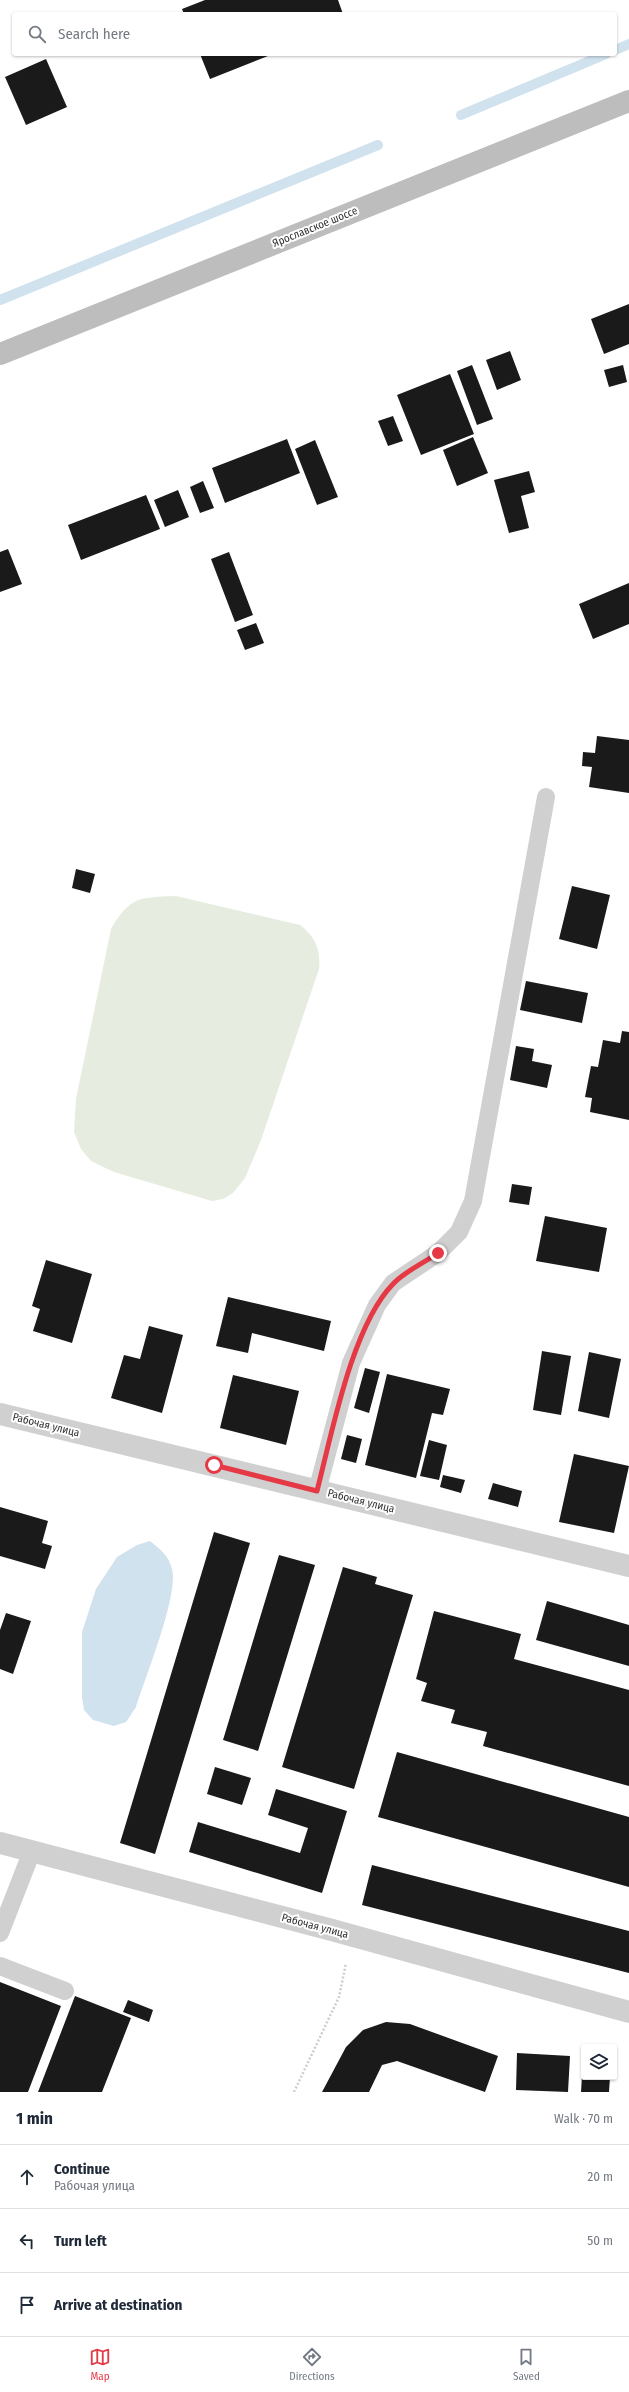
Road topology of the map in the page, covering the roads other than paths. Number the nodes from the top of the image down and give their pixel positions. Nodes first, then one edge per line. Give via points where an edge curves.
1 (629, 100) edge
2 (0, 354) edge
3 (546, 798) dead end
4 (0, 1414) edge
5 (317, 1491) junction
6 (629, 1566) edge
7 (0, 1843) edge
8 (32, 1851) junction
9 (0, 1933) edge
10 (0, 1966) edge
11 (65, 1991) dead end
12 (629, 2012) edge

1 - 2 main road, Ярославское шоссе
3 - 5 lane via 473,1201 459,1232 438,1253 394,1283 377,1305 351,1363
4 - 5 street, Рабочая улица
5 - 6 street, Рабочая улица
7 - 8 street, Рабочая улица
8 - 9 lane
8 - 12 street, Рабочая улица
10 - 11 lane

